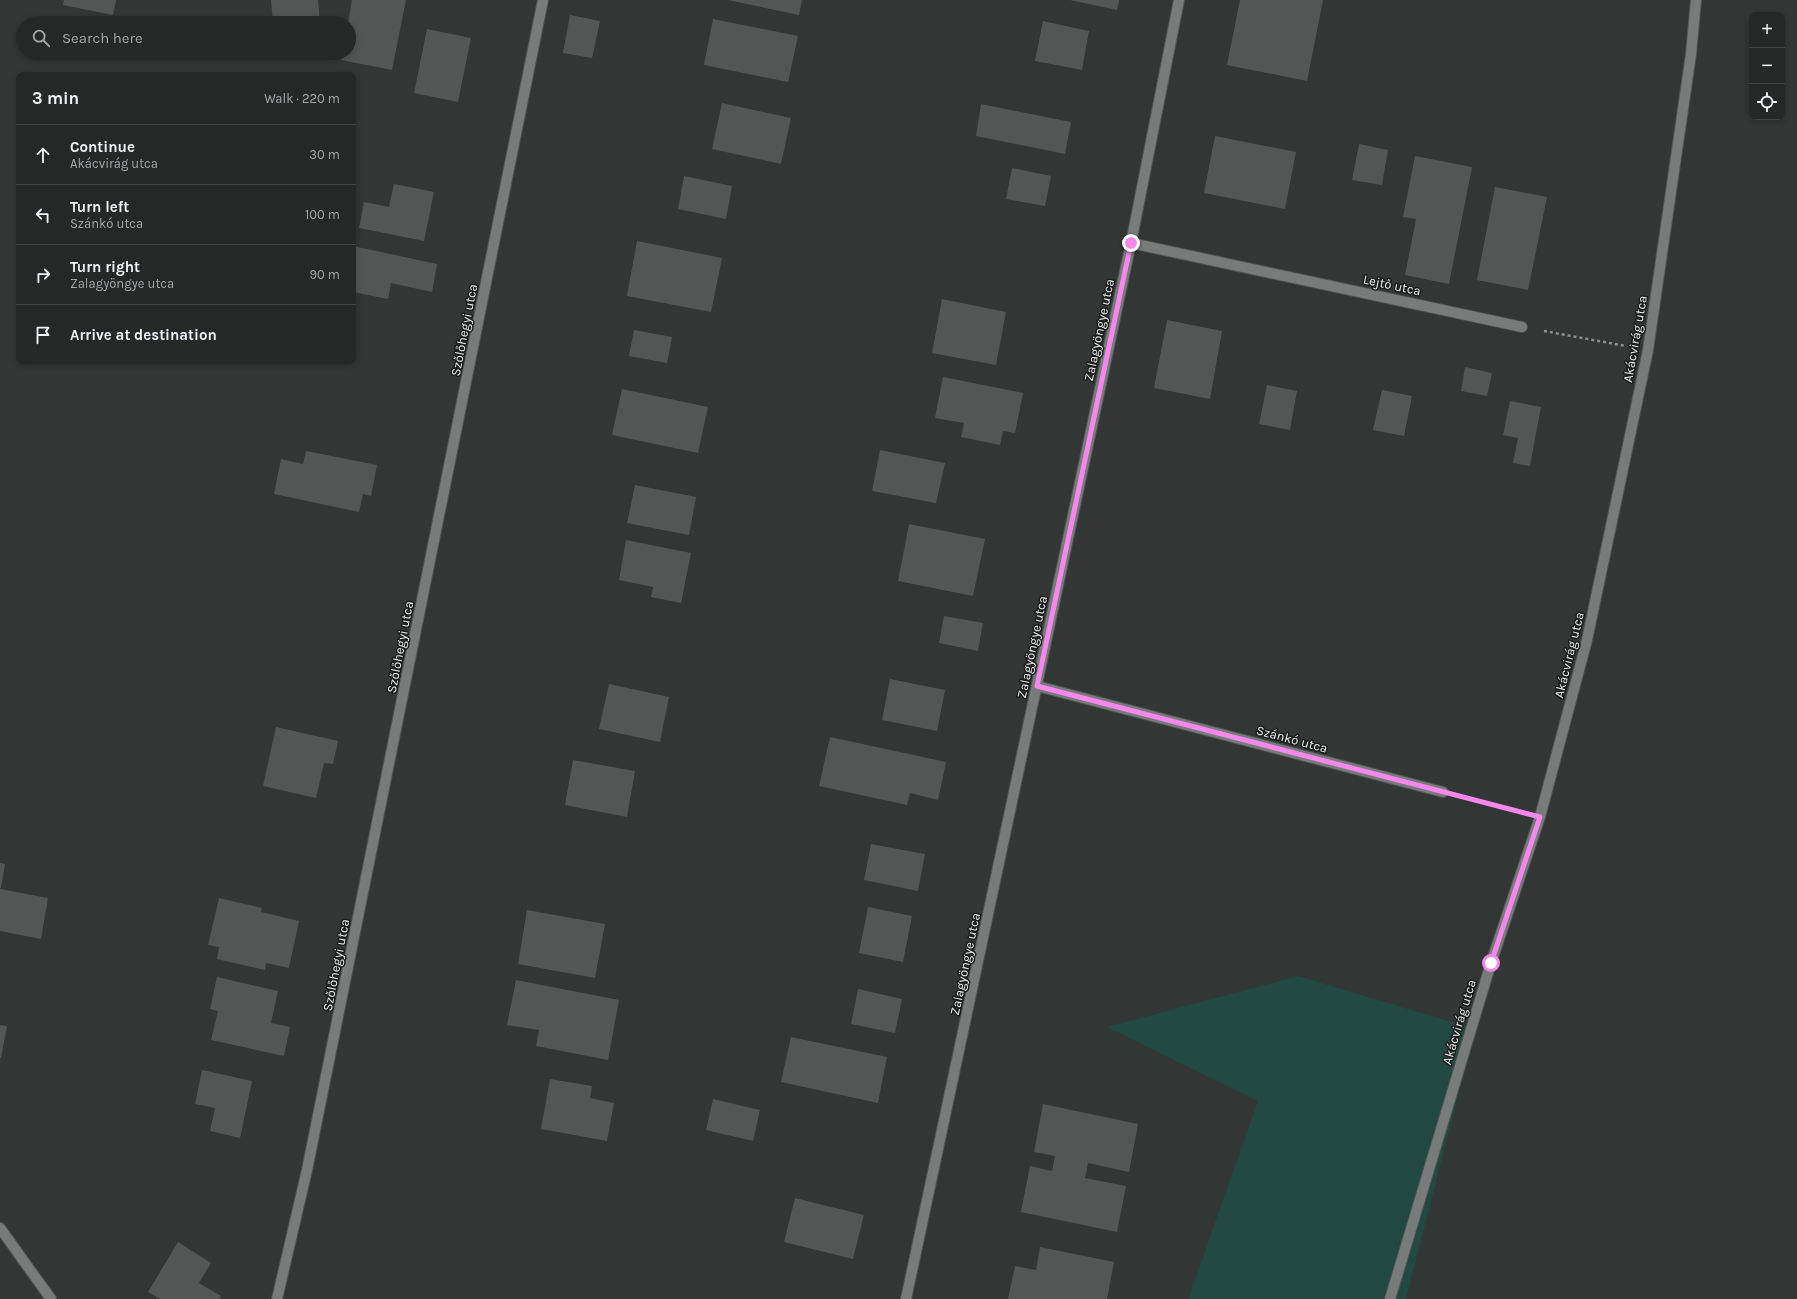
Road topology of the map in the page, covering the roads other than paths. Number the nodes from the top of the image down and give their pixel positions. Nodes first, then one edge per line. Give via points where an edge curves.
1 (543, 0) edge
2 (1179, 0) edge
3 (1696, 0) edge
4 (1131, 243) junction
5 (1522, 327) road end
6 (1037, 686) junction
7 (1443, 792) road end
8 (0, 1228) edge
9 (51, 1299) edge
10 (277, 1299) edge
11 (906, 1299) edge
12 (1390, 1299) edge

1 - 10 street, Szőlőhegyi utca via 308,1170
2 - 4 street, Zalagyöngye utca
3 - 12 street, Akácvirág utca via 1691,54 1648,350 1587,640 1540,817 1491,963
4 - 5 street, Lejtő utca
4 - 6 street, Zalagyöngye utca
6 - 7 street, Szánkó utca
6 - 11 street, Zalagyöngye utca
8 - 9 street

